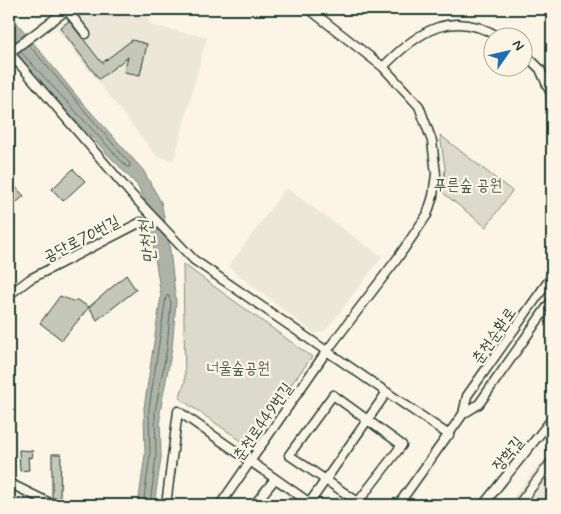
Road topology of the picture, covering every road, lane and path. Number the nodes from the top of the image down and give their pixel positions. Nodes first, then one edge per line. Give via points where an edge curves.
1 (67, 9) edge
2 (309, 9) edge
3 (484, 29) edge
4 (86, 34) dead end
5 (10, 52) edge
6 (534, 63) edge
7 (384, 67) junction
8 (552, 131) edge
9 (140, 222) dead end
10 (552, 276) edge
11 (9, 295) edge
12 (552, 300) edge
13 (326, 352) junction
14 (387, 392) junction
15 (464, 414) junction
16 (552, 418) edge
17 (368, 419) junction
18 (449, 435) junction
19 (251, 461) junction
20 (552, 461) edge
21 (275, 479) junction
22 (325, 480) junction
23 (9, 483) edge
24 (310, 504) edge
25 (401, 504) edge
26 (54, 505) edge
27 (166, 505) edge
28 (220, 505) edge
29 (254, 505) edge
30 (483, 505) edge
31 (518, 505) edge

1 - 4 street
1 - 5 street
2 - 7 street, 춘천로449번길
3 - 7 street via 465,23 435,27 419,35
5 - 13 street via 186,253
6 - 8 street via 551,94
7 - 13 street, 춘천로449번길 via 419,106 432,141 436,174 432,196 427,215 398,259
9 - 11 street, 공단로70번길 via 30,280
10 - 15 street, 춘천순환로 via 467,396
12 - 15 street, 춘천순환로 via 479,404
13 - 14 street
13 - 19 street, 춘천로449번길
14 - 17 street
14 - 18 street
15 - 18 street, 춘천순환로
16 - 30 street, 장학길
17 - 22 street
17 - 22 street via 402,445 358,502
17 - 22 street via 333,395 289,455
18 - 25 street, 춘천순환로
19 - 21 street
19 - 27 street via 178,411
19 - 28 street, 춘천로449번길
20 - 31 street
21 - 24 street
21 - 29 street
22 - 24 street
23 - 26 street

